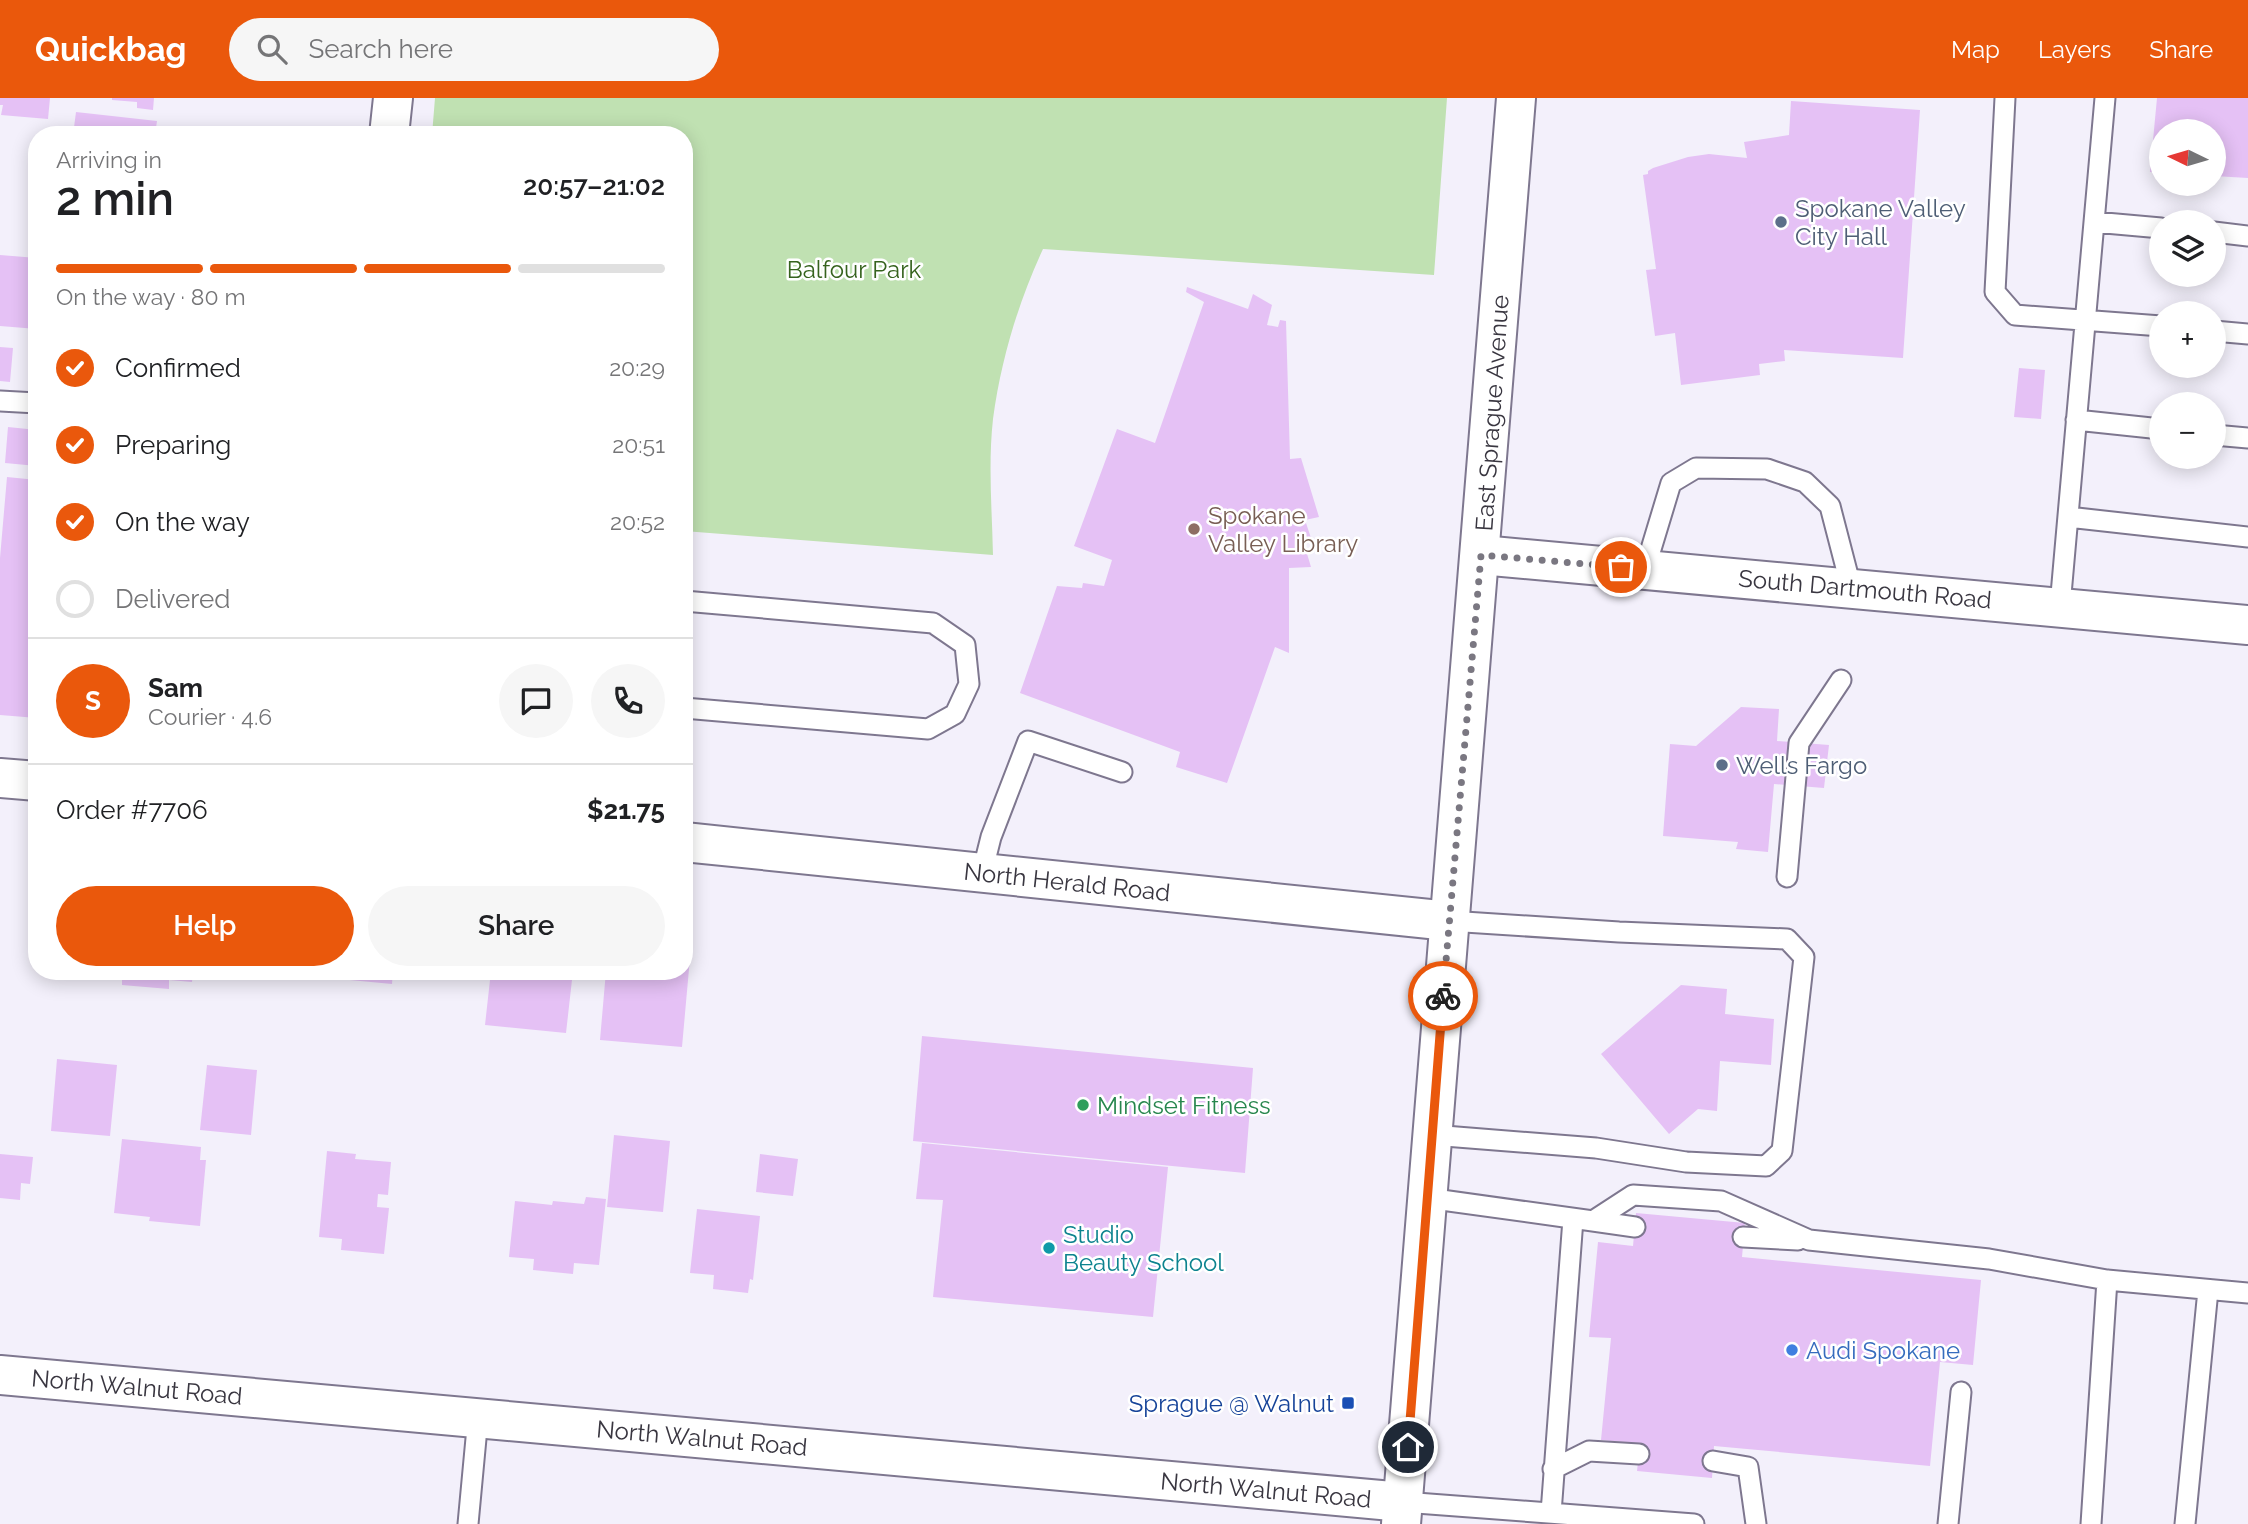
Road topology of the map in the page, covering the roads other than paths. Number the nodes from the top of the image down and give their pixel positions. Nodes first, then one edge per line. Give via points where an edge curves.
1 (393, 98) edge
2 (1516, 98) edge
3 (2005, 98) edge
4 (2105, 98) edge
5 (390, 126) edge
6 (2094, 222) junction
7 (2149, 227) edge
8 (2226, 234) edge
9 (2248, 236) edge
10 (2085, 319) junction
11 (2149, 325) edge
12 (2226, 332) edge
13 (2248, 334) edge
14 (0, 401) edge
15 (28, 403) edge
16 (2076, 421) junction
17 (2149, 428) edge
18 (2226, 436) edge
19 (2248, 438) edge
20 (2068, 517) junction
21 (2248, 537) edge
22 (1481, 555) junction
23 (1644, 569) junction
24 (1851, 587) junction
25 (693, 602) edge
26 (2060, 606) junction
27 (2248, 625) edge
28 (1841, 680) dead end
29 (693, 709) edge
30 (1122, 772) dead end
31 (0, 778) edge
32 (28, 781) edge
33 (693, 843) edge
34 (982, 873) junction
35 (1787, 877) dead end
36 (1449, 921) junction
37 (1432, 1135) junction
38 (1427, 1198) junction
39 (1573, 1219) junction
40 (1593, 1221) junction
41 (1635, 1227) dead end
42 (1743, 1237) dead end
43 (1809, 1240) junction
44 (2107, 1280) junction
45 (2208, 1290) junction
46 (2248, 1293) edge
47 (0, 1375) edge
48 (1961, 1392) dead end
49 (478, 1418) junction
50 (1639, 1454) dead end
51 (1713, 1461) dead end
52 (1553, 1469) junction
53 (1402, 1513) edge
54 (1551, 1513) junction
55 (468, 1524) edge
56 (1694, 1524) edge
57 (1756, 1524) edge
58 (1948, 1524) edge
59 (2091, 1524) edge
60 (2185, 1524) edge

1 - 5 street
2 - 22 street, East Sprague Avenue
3 - 10 lane via 1995,292 2015,315
4 - 6 lane
6 - 7 lane
6 - 10 lane
8 - 9 lane
10 - 11 lane
10 - 16 lane
12 - 13 lane
14 - 15 lane
16 - 17 lane
16 - 20 lane
18 - 19 lane
20 - 21 lane
20 - 26 lane
22 - 23 street, South Dartmouth Road
22 - 36 street, East Sprague Avenue
23 - 24 street, South Dartmouth Road
23 - 24 lane via 1671,483 1696,468 1767,469 1805,482 1830,506
24 - 26 street, South Dartmouth Road
25 - 29 lane via 933,624 965,645 969,684 955,714 928,729
26 - 27 street, South Dartmouth Road
28 - 35 lane via 1799,743
30 - 34 lane via 1028,740
31 - 32 street
33 - 34 street, North Herald Road
34 - 36 street, North Herald Road
36 - 37 street, East Sprague Avenue
36 - 37 lane via 1787,939 1804,957 1782,1151 1766,1166
37 - 38 street, East Sprague Avenue
38 - 39 lane
38 - 53 street, East Sprague Avenue
39 - 40 lane
39 - 52 lane
40 - 41 lane
40 - 43 lane via 1633,1195 1721,1201
42 - 43 lane
43 - 44 lane via 1989,1259
44 - 45 lane
44 - 59 lane
45 - 46 lane
45 - 60 lane
47 - 49 street, North Walnut Road
48 - 58 lane
49 - 53 street, North Walnut Road
49 - 55 lane
50 - 52 lane via 1589,1451
51 - 57 lane via 1748,1467
52 - 54 lane
53 - 54 lane
54 - 56 lane

